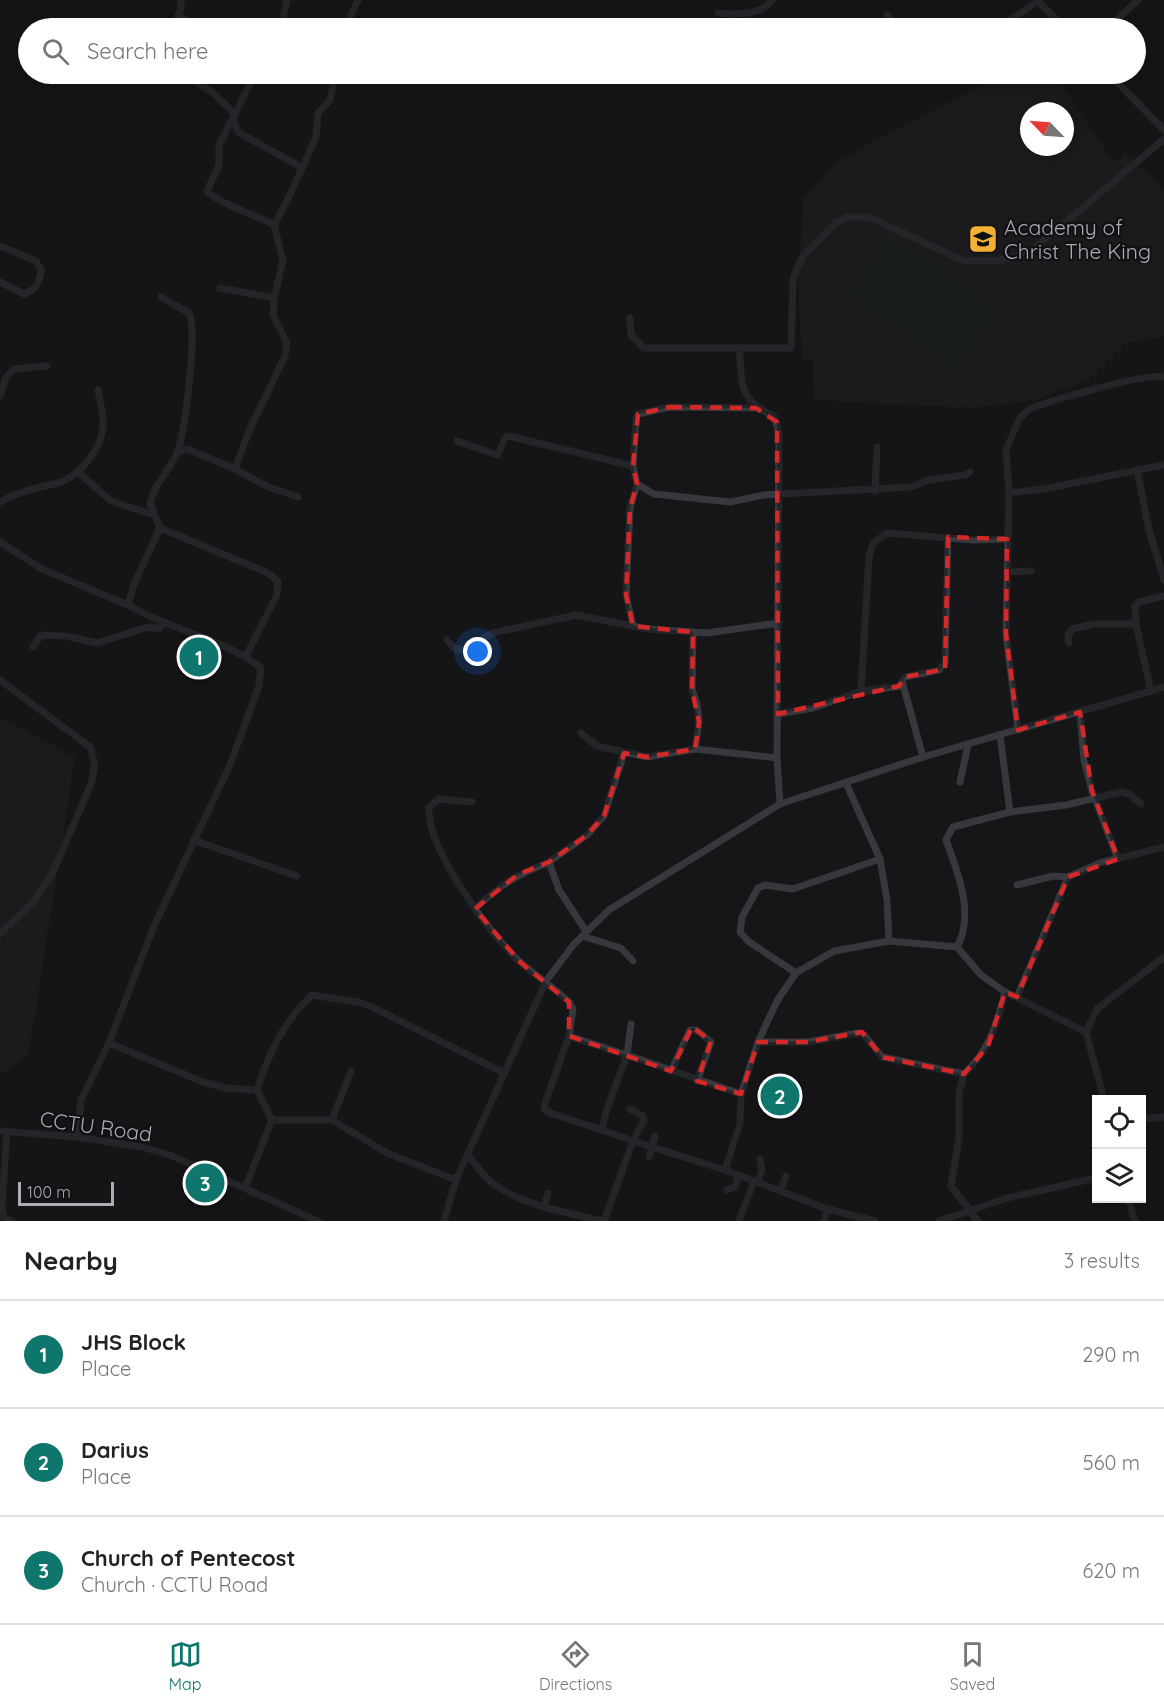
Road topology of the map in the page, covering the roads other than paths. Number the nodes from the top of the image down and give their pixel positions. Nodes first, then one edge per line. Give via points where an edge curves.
1 (181, 0) edge
2 (287, 0) edge
3 (358, 0) edge
4 (772, 0) edge
5 (1038, 0) edge
6 (1138, 0) edge
7 (718, 13) dead end
8 (886, 15) dead end
9 (178, 16) joint
10 (182, 18) edge
11 (283, 18) edge
12 (350, 18) edge
13 (889, 18) edge
14 (1013, 18) edge
15 (1055, 18) edge
16 (1119, 18) edge
17 (199, 84) edge
18 (250, 84) edge
19 (334, 84) edge
20 (1119, 84) edge
21 (234, 116) junction
22 (1164, 130) edge
23 (1164, 139) edge
24 (302, 167) junction
25 (274, 225) junction
26 (0, 246) edge
27 (0, 282) edge
28 (220, 288) dead end
29 (161, 297) dead end
30 (274, 298) junction
31 (630, 318) dead end
32 (739, 348) junction
33 (47, 366) dead end
34 (1164, 377) edge
35 (98, 390) dead end
36 (0, 396) edge
37 (756, 408) junction
38 (457, 441) dead end
39 (877, 447) dead end
40 (178, 452) junction
41 (1164, 465) edge
42 (633, 466) junction
43 (235, 469) junction
44 (1137, 470) junction
45 (970, 472) dead end
46 (79, 473) junction
47 (637, 484) junction
48 (875, 491) junction
49 (1009, 493) junction
50 (780, 496) junction
51 (298, 497) dead end
52 (0, 502) edge
53 (154, 515) junction
54 (160, 528) junction
55 (948, 537) junction
56 (1008, 539) junction
57 (0, 542) edge
58 (1031, 571) dead end
59 (1006, 572) junction
60 (1164, 580) edge
61 (1164, 596) edge
62 (128, 605) junction
63 (164, 622) junction
64 (779, 622) junction
65 (1136, 624) junction
66 (633, 626) junction
67 (693, 632) junction
68 (447, 640) dead end
69 (1069, 643) dead end
70 (33, 647) dead end
71 (246, 656) junction
72 (0, 680) edge
73 (902, 686) junction
74 (1164, 689) edge
75 (861, 691) junction
76 (1151, 692) junction
77 (1080, 712) junction
78 (778, 714) junction
79 (1018, 730) junction
80 (581, 733) dead end
81 (1000, 735) junction
82 (968, 744) junction
83 (695, 749) junction
84 (624, 753) junction
85 (923, 757) junction
86 (777, 758) junction
87 (960, 782) dead end
88 (846, 783) junction
89 (1095, 798) junction
90 (472, 802) dead end
91 (780, 804) junction
92 (1141, 804) dead end
93 (1010, 812) junction
94 (193, 840) junction
95 (1164, 847) edge
96 (1118, 858) junction
97 (880, 859) junction
98 (549, 862) junction
99 (297, 876) dead end
100 (1068, 877) junction
101 (1017, 885) dead end
102 (476, 909) junction
103 (584, 933) junction
104 (0, 934) edge
105 (889, 941) junction
106 (957, 947) junction
107 (1164, 957) edge
108 (633, 961) dead end
109 (796, 973) junction
110 (546, 981) junction
111 (1005, 992) junction
112 (1017, 997) junction
113 (631, 1024) dead end
114 (1086, 1032) junction
115 (569, 1036) junction
116 (758, 1042) junction
117 (109, 1043) junction
118 (627, 1055) junction
119 (351, 1071) dead end
120 (671, 1071) junction
121 (504, 1073) junction
122 (964, 1074) junction
123 (697, 1081) junction
124 (257, 1090) junction
125 (741, 1094) junction
126 (1103, 1095) edge
127 (630, 1109) dead end
128 (1164, 1117) edge
129 (1146, 1119) edge
130 (272, 1120) junction
131 (332, 1120) junction
132 (602, 1130) junction
133 (4, 1131) edge
134 (654, 1136) dead end
135 (77, 1137) junction
136 (633, 1140) junction
137 (651, 1147) junction
138 (468, 1155) junction
139 (649, 1157) dead end
140 (760, 1160) dead end
141 (724, 1170) junction
142 (739, 1175) junction
143 (786, 1176) dead end
144 (1092, 1179) edge
145 (456, 1180) junction
146 (756, 1182) junction
147 (245, 1188) junction
148 (727, 1190) dead end
149 (781, 1190) junction
150 (548, 1193) dead end
151 (1130, 1203) edge
152 (544, 1206) junction
153 (827, 1209) junction
154 (969, 1212) junction
155 (576, 1218) edge
156 (12, 1221) edge
157 (318, 1221) edge
158 (444, 1221) edge
159 (603, 1221) edge
160 (739, 1221) edge
161 (824, 1221) edge
162 (875, 1221) edge
163 (939, 1221) edge
164 (978, 1221) edge
165 (1135, 1221) edge

1 - 9 street
2 - 11 street
3 - 12 street
4 - 7 street via 766,7 740,15
5 - 14 street
5 - 15 street
6 - 16 street
8 - 13 street
9 - 10 street
17 - 21 street
18 - 21 street
19 - 24 street via 332,94 318,113 316,137
20 - 22 street
21 - 24 street via 238,132
21 - 25 street via 219,145 219,165 207,191 214,198
23 - 32 street via 1046,239 1014,257 964,261 869,218 847,217 823,233 797,267 793,279 791,348
24 - 25 street
25 - 30 street via 283,261
26 - 27 street via 36,261 41,270 32,291 24,294
28 - 30 street
29 - 40 street via 189,313 193,326 194,345
30 - 43 street via 274,320 285,336 287,350
31 - 32 street via 631,335 644,348
32 - 37 street via 744,390
33 - 36 street via 14,369 6,377
34 - 49 street via 1132,379 1029,409 1019,419 1006,450
35 - 46 street via 103,429
37 - 42 street via 670,407 638,414
37 - 50 street via 774,416 777,422
38 - 42 street via 498,454 509,436
39 - 48 street
40 - 43 street via 187,449
40 - 53 street via 152,498
41 - 44 street
42 - 47 street
43 - 51 street via 268,487
44 - 49 street
44 - 60 street
45 - 48 street via 928,480 911,488
46 - 52 street
46 - 53 street via 111,501
47 - 50 street via 654,494 730,502
47 - 66 street via 630,508 626,595
48 - 50 street
49 - 56 street
50 - 64 street
53 - 54 street
54 - 62 street
54 - 71 street via 266,572 278,581 277,595
55 - 56 street
55 - 73 street via 945,663 939,670 905,677
55 - 75 street via 887,533 873,543
56 - 59 street
57 - 62 street via 42,569
58 - 59 street
59 - 79 street via 1006,634
61 - 65 street via 1135,606
62 - 63 street
63 - 70 street via 159,629 148,627 97,643 41,635
63 - 71 street
64 - 67 street
64 - 78 street
65 - 69 street via 1095,624 1072,629
65 - 76 street
66 - 67 street
66 - 68 street via 576,615 492,633 464,650 455,649
67 - 83 street via 692,690 699,722
71 - 94 street via 261,668 259,686 230,765
72 - 104 street via 90,747 95,765 84,802 53,872 34,902
73 - 75 street
73 - 85 street
74 - 76 street
75 - 78 street via 813,708
76 - 77 street
77 - 79 street
77 - 89 street via 1084,760
78 - 86 street
79 - 81 street
80 - 84 street via 597,746
81 - 82 street
81 - 93 street
82 - 85 street
82 - 87 street
83 - 84 street via 647,758
83 - 86 street
84 - 98 street via 604,816 587,836
85 - 88 street
86 - 91 street
88 - 91 street
88 - 97 street
89 - 92 street via 1120,792
89 - 93 street
89 - 96 street
90 - 102 street via 438,799 429,807 428,818 439,848
91 - 103 street via 609,910
93 - 106 street via 953,827 948,834 946,840 961,882 965,919 964,934
94 - 99 street
94 - 117 street via 154,926
95 - 96 street
96 - 100 street
97 - 105 street
97 - 109 street via 793,889 765,885 759,888 742,917 740,932
98 - 102 street via 517,874
98 - 103 street via 559,890
100 - 101 street via 1053,876
100 - 112 street
102 - 110 street via 520,962
103 - 108 street via 621,948
103 - 110 street
105 - 106 street
105 - 109 street via 834,951
106 - 111 street via 981,975
107 - 114 street via 1097,1009
109 - 116 street
110 - 115 street via 573,1009
110 - 121 street
111 - 112 street
111 - 122 street via 988,1046
112 - 114 street
113 - 118 street
114 - 126 street
115 - 118 street
115 - 132 street via 544,1109
116 - 122 street via 808,1042 858,1033 882,1057
116 - 125 street
117 - 124 street via 210,1084
117 - 135 street via 81,1100
118 - 120 street
118 - 132 street
119 - 131 street
120 - 123 street
120 - 123 street via 690,1030 696,1030 711,1042
121 - 124 street via 372,1007 312,995 297,1008 284,1028
121 - 138 street
122 - 154 street via 951,1186
123 - 125 street
124 - 130 street
125 - 141 street via 740,1123
127 - 136 street via 644,1120
128 - 129 street
130 - 131 street
130 - 147 street
131 - 145 street via 387,1153
132 - 136 street
133 - 135 street, CCTU Road
133 - 156 street via 2,1206 3,1217
134 - 137 street
135 - 147 street, CCTU Road via 170,1155
136 - 137 street
136 - 159 street
137 - 139 street
137 - 141 street
138 - 145 street
138 - 152 street via 490,1182
140 - 146 street via 762,1170
141 - 142 street
142 - 146 street
142 - 148 street via 735,1186
143 - 149 street
144 - 154 street via 1007,1198
145 - 158 street
146 - 149 street
146 - 160 street
147 - 157 street, CCTU Road
149 - 153 street
150 - 152 street
151 - 165 street
152 - 155 street
153 - 161 street
153 - 162 street
154 - 163 street
154 - 164 street
155 - 159 street

